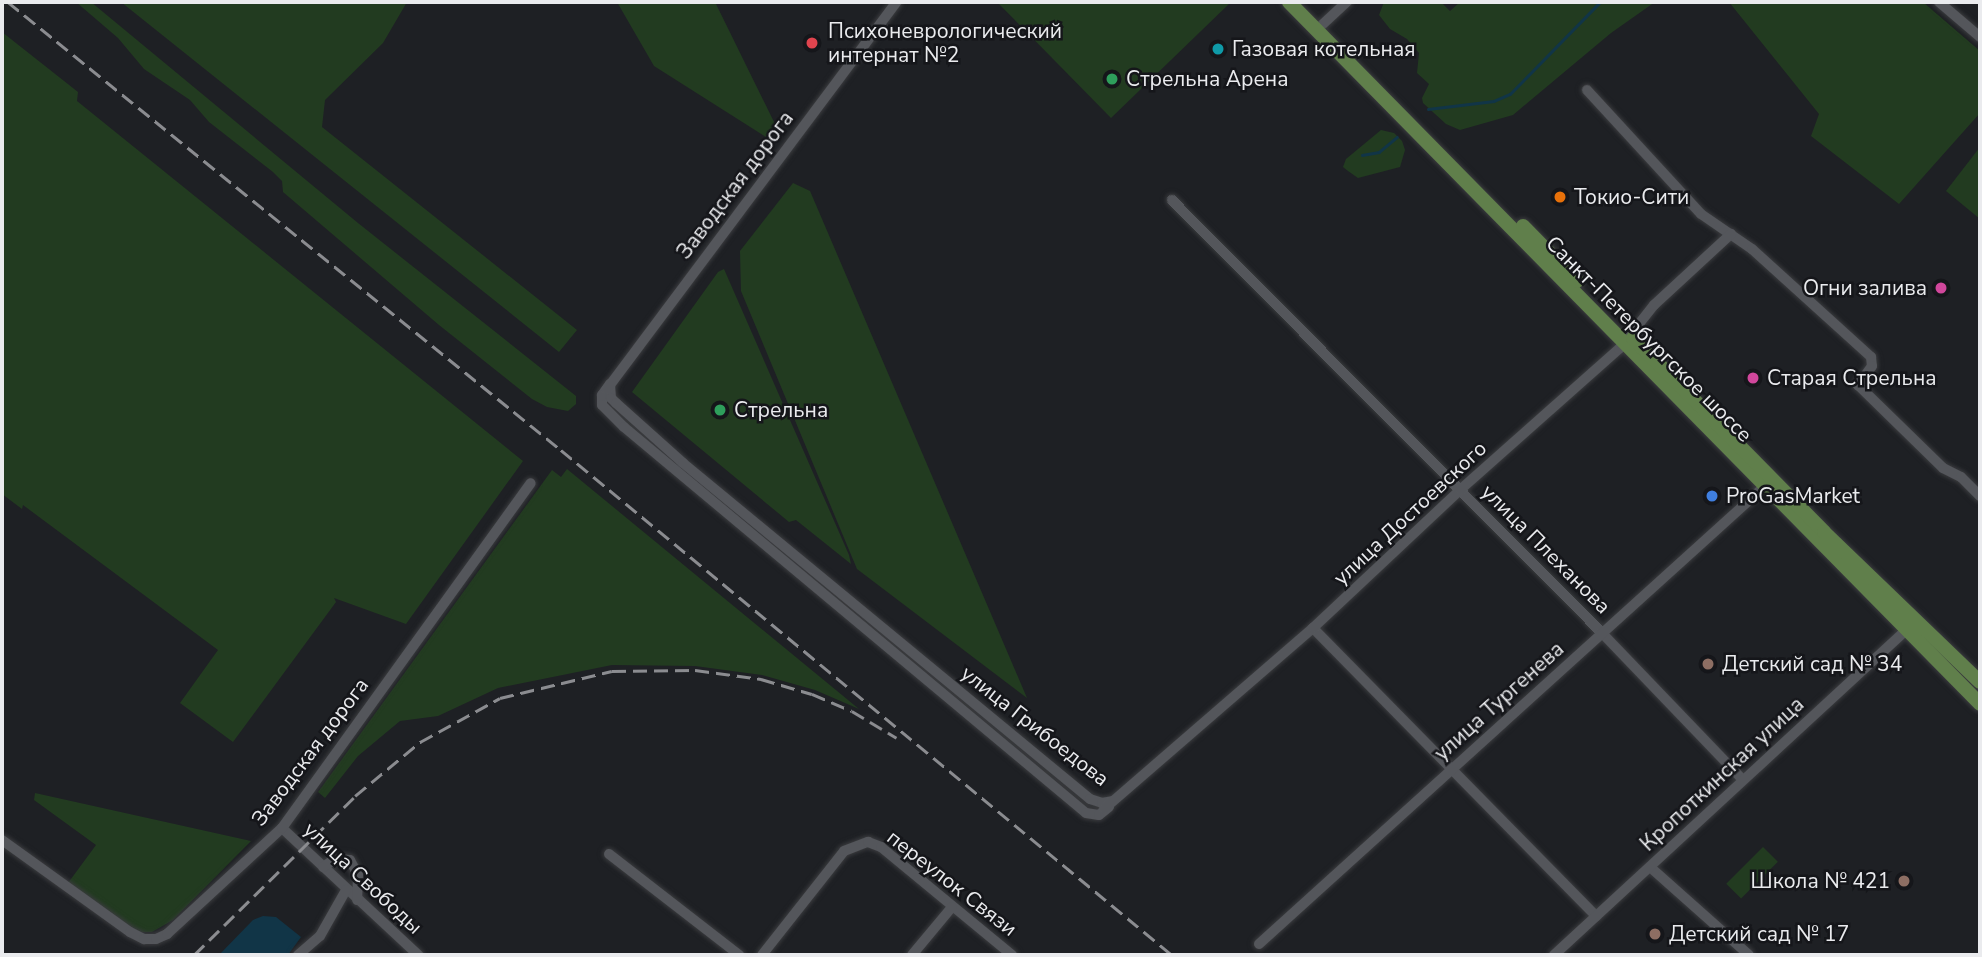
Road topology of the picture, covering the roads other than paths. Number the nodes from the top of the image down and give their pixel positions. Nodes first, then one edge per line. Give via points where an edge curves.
1 (896, 2) edge
2 (1289, 2) edge
3 (1302, 2) edge
4 (1347, 2) edge
5 (1939, 2) edge
6 (1323, 24) junction
7 (1980, 37) edge
8 (1587, 90) dead end
9 (1172, 200) dead end
10 (1731, 234) junction
11 (1626, 338) junction
12 (608, 388) joint
13 (531, 483) dead end
14 (1765, 486) junction
15 (1460, 490) junction
16 (1980, 496) edge
17 (1911, 625) junction
18 (1313, 628) junction
19 (1602, 633) junction
20 (1980, 682) edge
21 (1980, 704) edge
22 (1450, 771) junction
23 (1742, 779) junction
24 (1116, 800) junction
25 (1104, 809) dead end
26 (282, 828) junction
27 (2, 841) edge
28 (609, 854) dead end
29 (323, 867) junction
30 (1650, 867) junction
31 (346, 890) junction
32 (357, 900) junction
33 (952, 907) junction
34 (1596, 916) junction
35 (1259, 944) dead end
36 (298, 955) edge
37 (418, 955) edge
38 (739, 955) edge
39 (762, 955) edge
40 (912, 955) edge
41 (1012, 955) edge
42 (1554, 955) edge
43 (1749, 955) edge

1 - 12 street, Заводская дорога
2 - 11 main road, Санкт-Петербургское шоссе
3 - 6 main road, Санкт-Петербургское шоссе
4 - 6 street
5 - 7 street
6 - 11 main road, Санкт-Петербургское шоссе
8 - 10 street via 1701,214
9 - 15 street, улица Плеханова
10 - 11 street, улица Достоевского via 1654,305
10 - 16 street via 1871,357 1872,366 1858,385 1943,468 1961,477
11 - 14 main road, Санкт-Петербургское шоссе
11 - 15 street, улица Достоевского
11 - 17 main road, Санкт-Петербургское шоссе
12 - 24 street, улица Грибоедова via 616,403 683,463 1071,784 1095,802
13 - 26 street, Заводская дорога
14 - 17 main road, Санкт-Петербургское шоссе
14 - 19 street, улица Тургенева
15 - 18 street, улица Достоевского
15 - 19 street, улица Плеханова
17 - 20 main road, Санкт-Петербургское шоссе
17 - 21 main road, Санкт-Петербургское шоссе
17 - 23 street, Кропоткинская улица
18 - 22 street
18 - 24 street, улица Достоевского
19 - 22 street, улица Тургенева
19 - 23 street, улица Плеханова
22 - 34 street
22 - 35 street, улица Тургенева
23 - 30 street, Кропоткинская улица
24 - 25 street, улица Достоевского
26 - 27 street, Заводская дорога via 176,927 156,939 130,932
26 - 29 street, улица Свободы
28 - 38 street
29 - 31 street, улица Свободы
29 - 32 street via 335,859 350,860 358,875
30 - 34 street, Кропоткинская улица
30 - 43 street
31 - 32 street, улица Свободы
31 - 36 street via 320,936
32 - 37 street, улица Свободы
33 - 39 street, переулок Связи via 881,847 867,842 844,851
33 - 40 street
33 - 41 street, переулок Связи
34 - 42 street, Кропоткинская улица

